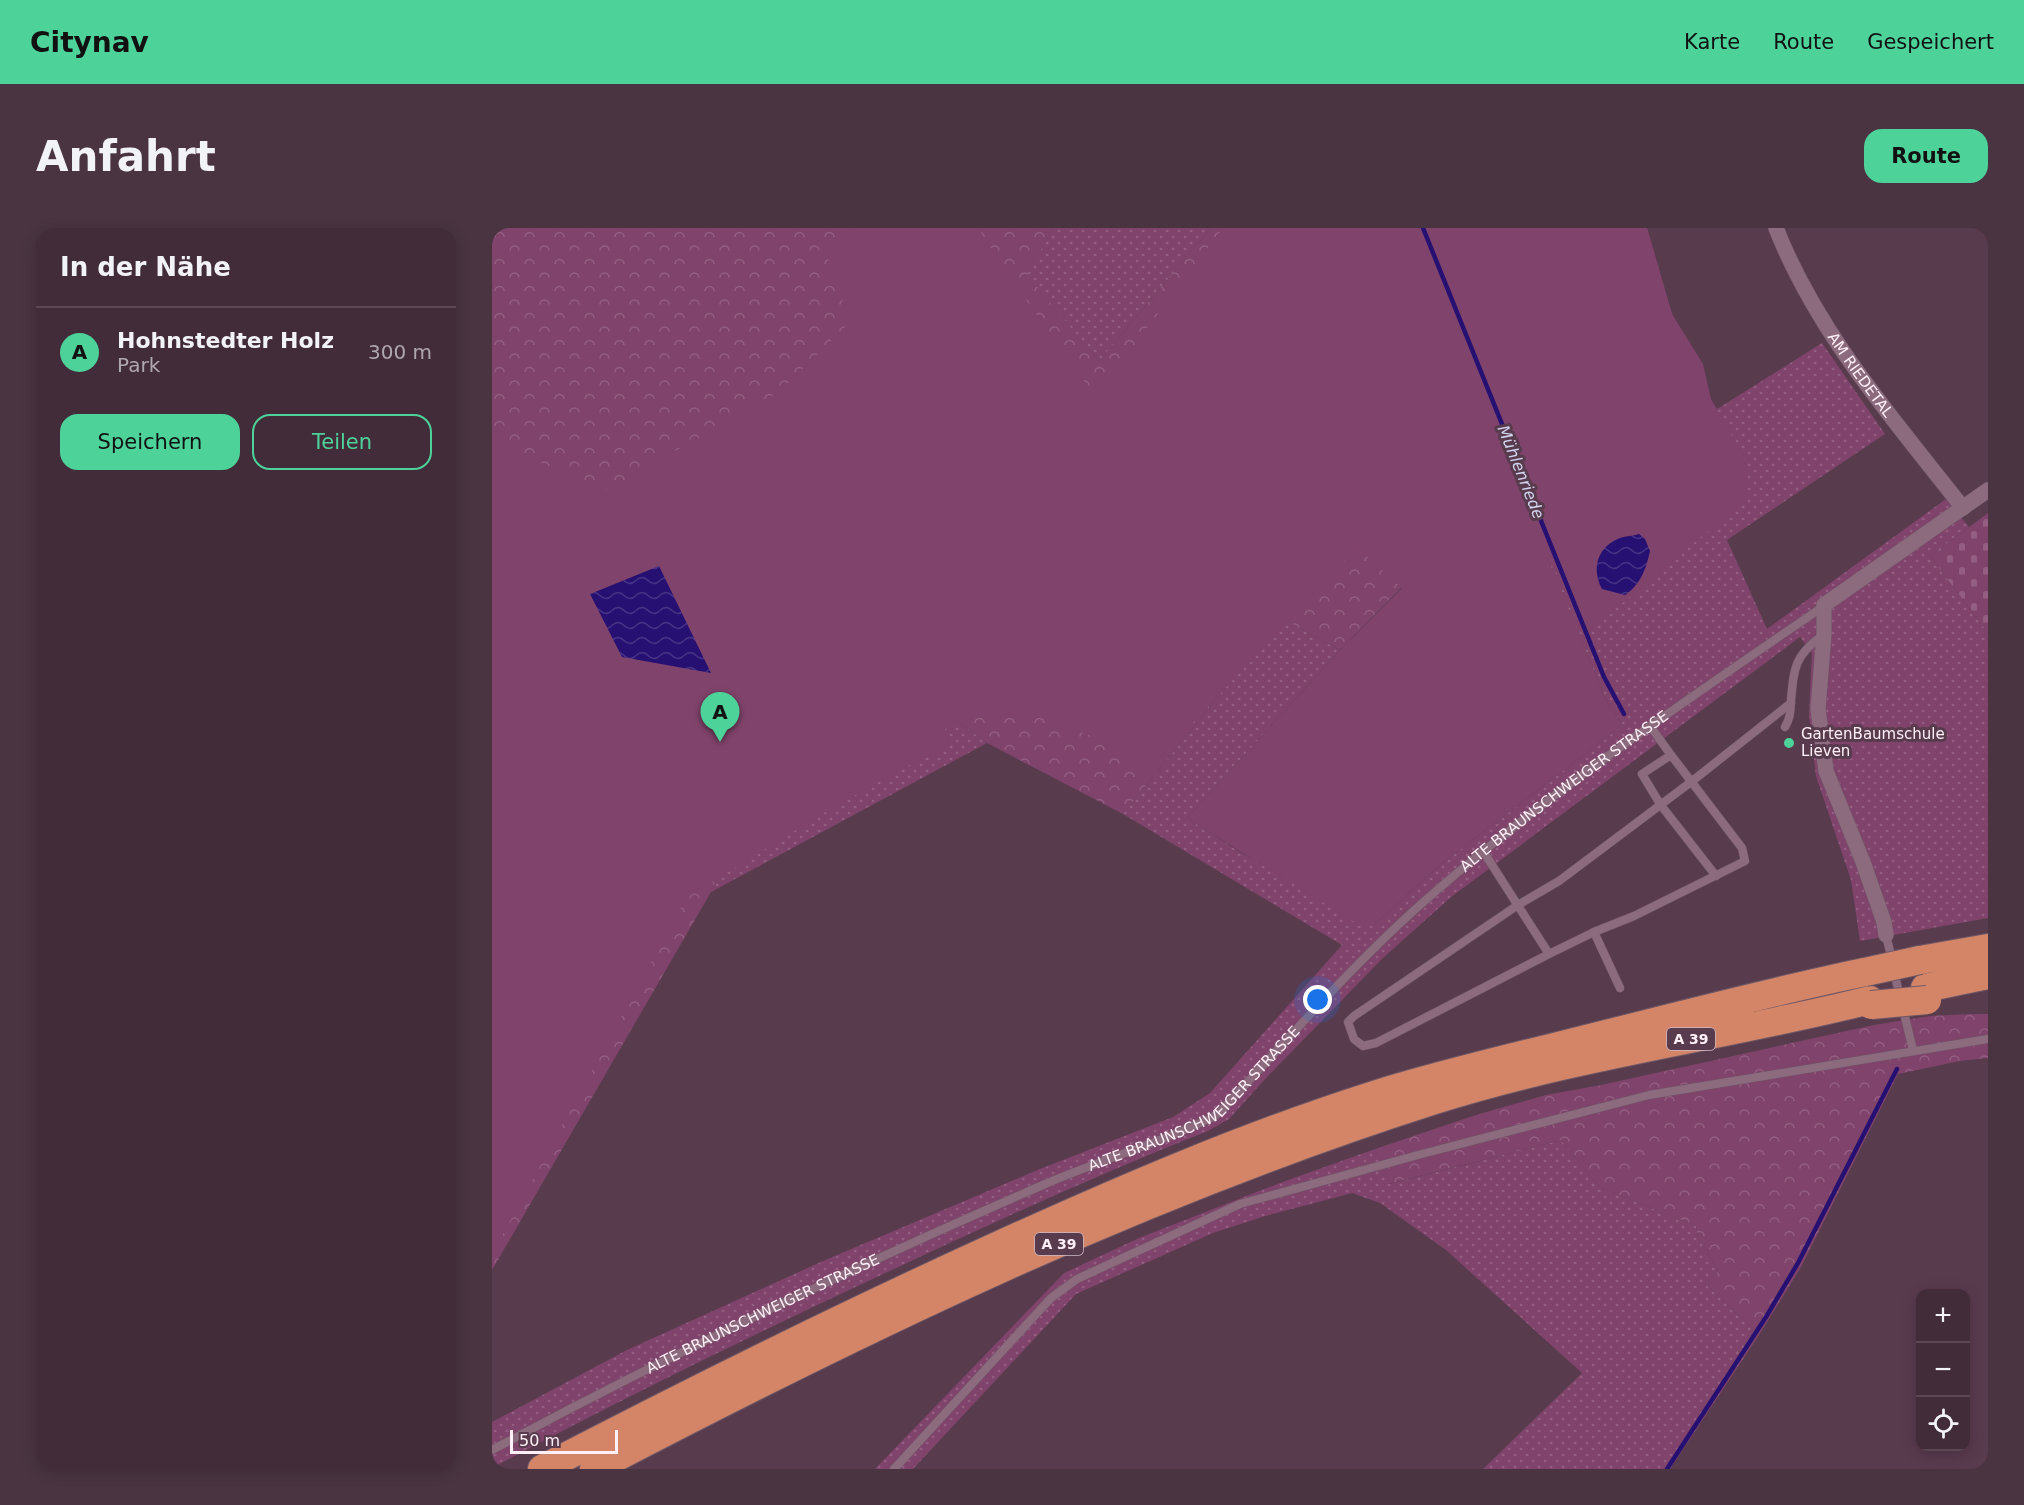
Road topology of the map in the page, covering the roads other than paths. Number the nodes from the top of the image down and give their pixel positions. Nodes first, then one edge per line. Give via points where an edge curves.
1 (1776, 228) edge
2 (1988, 490) edge
3 (1963, 508) junction
4 (1824, 605) junction
5 (1824, 634) junction
6 (1791, 703) junction
7 (1650, 726) junction
8 (1785, 728) dead end
9 (1671, 755) junction
10 (1691, 782) junction
11 (1660, 804) junction
12 (1483, 851) junction
13 (1716, 876) junction
14 (1518, 905) junction
15 (1594, 932) junction
16 (1886, 935) joint
17 (1988, 948) edge
18 (1549, 954) junction
19 (1988, 975) edge
20 (1620, 988) dead end
21 (1926, 994) junction
22 (1988, 995) edge
23 (1988, 1039) edge
24 (1913, 1050) junction
25 (492, 1450) edge
26 (542, 1469) edge
27 (594, 1469) edge
28 (894, 1469) edge

1 - 3 street, AM RIEDETAL via 1816,308 1866,383
2 - 3 street, ALTE BRAUNSCHWEIGER STRASSE
3 - 4 street, ALTE BRAUNSCHWEIGER STRASSE
4 - 5 street
4 - 7 lane, ALTE BRAUNSCHWEIGER STRASSE
5 - 6 lane via 1808,646 1796,664
5 - 16 street via 1818,710 1826,771 1863,862
6 - 8 lane via 1791,716
6 - 10 lane
7 - 9 lane
7 - 12 lane, ALTE BRAUNSCHWEIGER STRASSE
9 - 10 lane
9 - 11 lane via 1642,774
10 - 11 lane
10 - 13 lane via 1742,848 1744,861
11 - 13 lane
11 - 14 lane via 1559,881
12 - 14 lane
12 - 25 lane, ALTE BRAUNSCHWEIGER STRASSE via 1375,946 1211,1118 1044,1184 832,1281 619,1382
13 - 15 lane
14 - 18 lane
14 - 18 lane via 1354,1016 1348,1022 1354,1039 1363,1046 1376,1043
15 - 18 lane
15 - 20 lane
16 - 24 lane
17 - 26 highway, A 39, bridge via 1770,992 1446,1075 1304,1119 1158,1175 885,1297
19 - 21 highway, A 39
21 - 22 highway
21 - 27 highway, A 39 via 1836,1008 1545,1069 1436,1100 1278,1154 1167,1197 896,1318
23 - 24 lane
24 - 28 lane via 1649,1095 1240,1204 1077,1279 1051,1298

